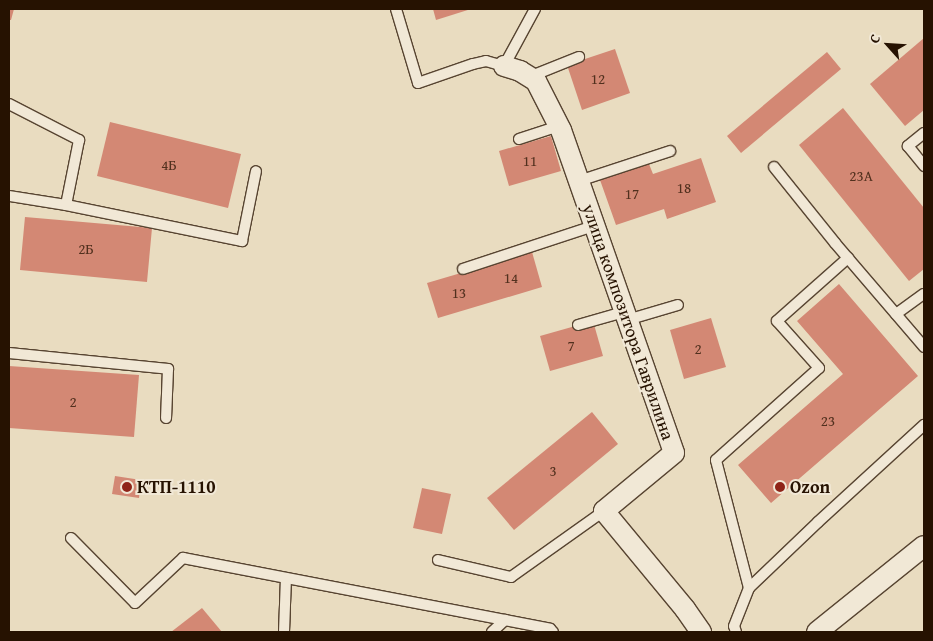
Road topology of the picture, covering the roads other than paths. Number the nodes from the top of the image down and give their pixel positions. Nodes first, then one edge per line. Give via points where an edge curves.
1 (396, 9) edge
2 (535, 9) edge
3 (579, 57) dead end
4 (504, 66) junction
5 (529, 76) junction
6 (9, 104) edge
7 (559, 126) junction
8 (924, 133) edge
9 (520, 139) dead end
10 (670, 151) dead end
11 (924, 166) edge
12 (774, 167) dead end
13 (256, 171) dead end
14 (579, 181) junction
15 (9, 196) edge
16 (66, 205) junction
17 (594, 226) junction
18 (848, 258) junction
19 (463, 269) dead end
20 (924, 294) edge
21 (678, 305) dead end
22 (896, 314) junction
23 (626, 316) junction
24 (578, 325) dead end
25 (924, 347) edge
26 (9, 353) edge
27 (166, 418) dead end
28 (924, 425) edge
29 (604, 511) junction
30 (70, 538) dead end
31 (924, 546) edge
32 (438, 560) dead end
33 (286, 578) junction
34 (749, 588) junction
35 (505, 620) junction
36 (284, 632) edge
37 (492, 632) edge
38 (553, 632) edge
39 (701, 632) edge
40 (736, 632) edge
41 (818, 632) edge

1 - 4 lane via 418,83 486,61
2 - 4 lane
3 - 5 lane
4 - 5 street
5 - 7 street, улица композитора Гаврилина via 536,81
6 - 16 lane via 79,140
7 - 9 lane
7 - 14 street, улица композитора Гаврилина
8 - 11 lane via 908,146
10 - 14 lane
12 - 18 lane
13 - 16 lane via 242,241
14 - 17 street, улица композитора Гаврилина
15 - 16 lane
17 - 19 lane
17 - 23 street, улица композитора Гаврилина
18 - 22 lane
18 - 34 lane via 777,321 819,368 716,460
20 - 22 lane
21 - 23 lane
22 - 25 lane
23 - 24 lane
23 - 29 street, улица композитора Гаврилина via 674,453
26 - 27 lane via 168,369
28 - 34 lane
29 - 32 lane via 511,576
29 - 39 street
30 - 33 lane via 134,603 183,558
31 - 41 street
33 - 35 lane
33 - 36 lane
34 - 40 lane via 734,626
35 - 37 lane
35 - 38 lane

